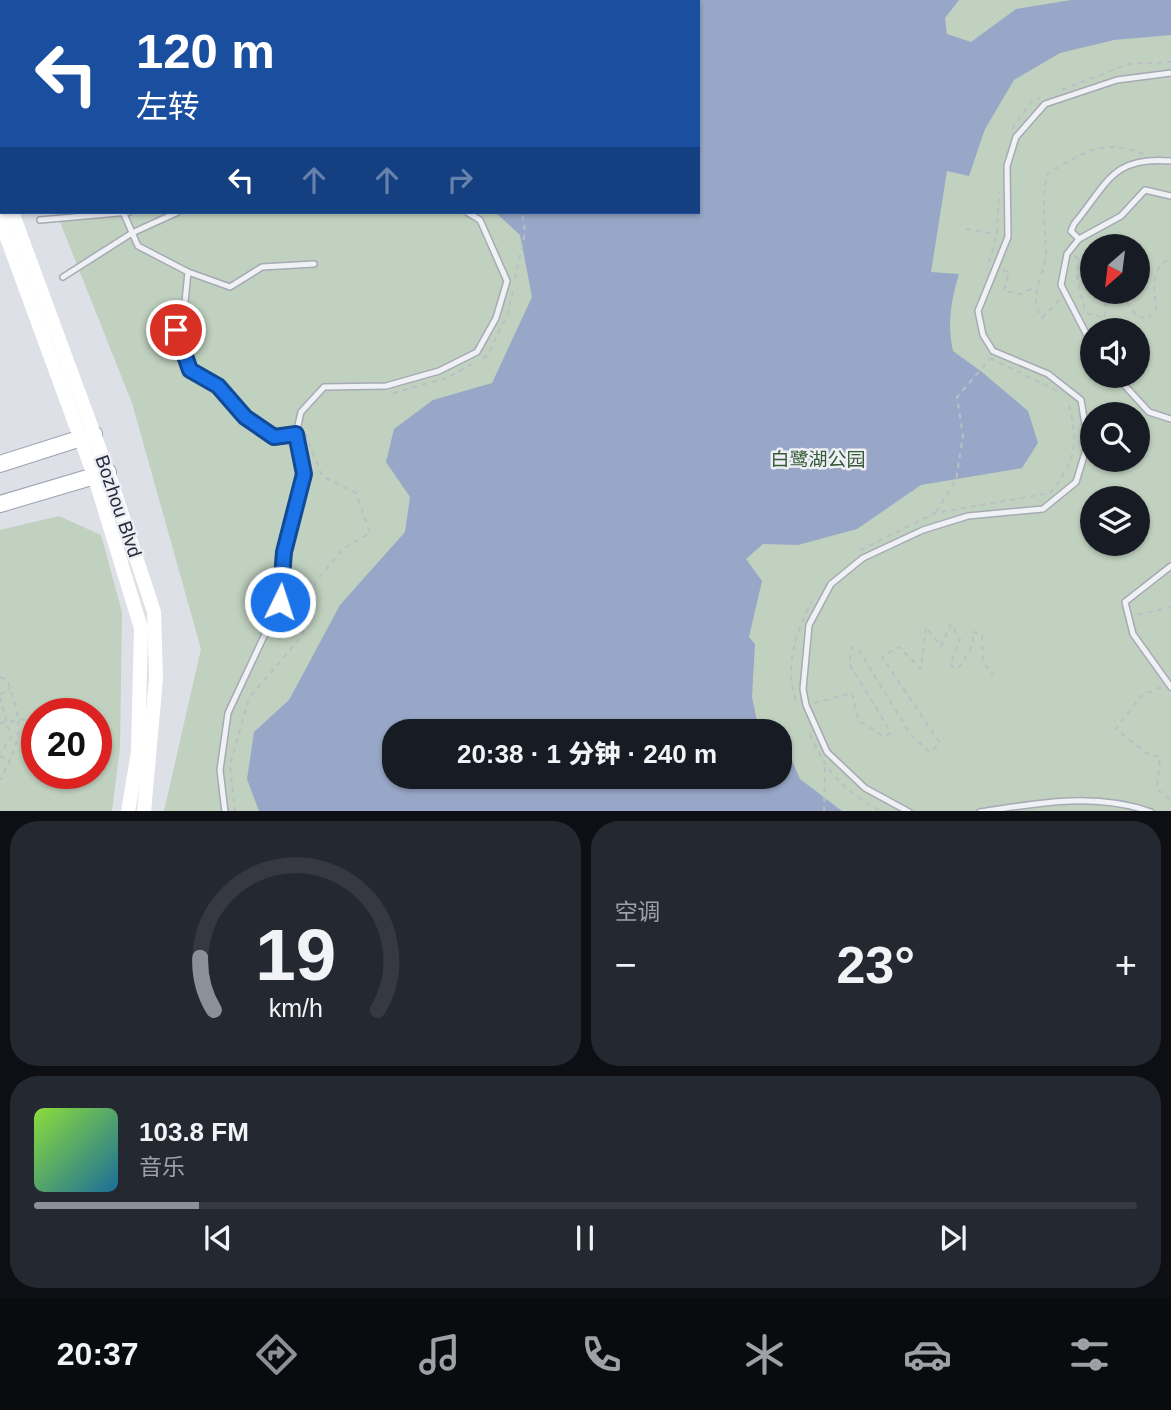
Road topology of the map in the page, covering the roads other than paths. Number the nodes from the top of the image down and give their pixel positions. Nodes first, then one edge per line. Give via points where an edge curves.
1 (1171, 73) edge
2 (1171, 161) edge
3 (1171, 196) edge
4 (13, 214) edge
5 (104, 214) edge
6 (126, 214) edge
7 (174, 214) edge
8 (470, 214) edge
9 (0, 219) edge
10 (40, 220) dead end
11 (132, 233) junction
12 (1079, 239) junction
13 (314, 264) dead end
14 (188, 272) junction
15 (63, 277) dead end
16 (1080, 322) edge
17 (1127, 388) edge
18 (1171, 419) edge
19 (296, 434) junction
20 (87, 437) junction
21 (0, 464) edge
22 (101, 473) junction
23 (0, 504) edge
24 (1171, 566) edge
25 (1170, 685) edge
26 (128, 811) edge
27 (144, 811) edge
28 (225, 811) edge
29 (909, 811) edge
30 (980, 811) edge
31 (1151, 811) edge

1 - 29 lane via 1117,79 1045,104 1016,136 1007,166 1008,237 978,311 983,335 993,351 1048,374 1081,400 1088,443 1076,482 1043,509 968,516 923,530 863,558 831,584 809,625 802,706 827,752 865,788
2 - 12 lane via 1145,159 1117,170 1074,224 1071,231
3 - 12 lane via 1145,190 1121,216
4 - 20 main road, Bozhou Blvd
5 - 10 lane
6 - 11 lane
7 - 11 lane
8 - 19 lane via 480,220 507,281 496,318 478,352 439,371 386,386 324,387 301,412
9 - 20 main road, Bozhou Blvd
11 - 14 lane via 138,246
11 - 15 lane
12 - 16 lane via 1070,250 1061,285
13 - 14 lane via 262,267 230,287
14 - 19 lane via 176,330 190,370 218,386 245,417 274,437
17 - 18 lane via 1149,412
19 - 28 lane via 304,474 284,552 280,602 228,713 220,770
20 - 21 main road
20 - 22 main road, Bozhou Blvd
22 - 23 main road
22 - 26 main road, Bozhou Blvd via 141,628 138,751
22 - 27 main road, Bozhou Blvd via 154,612 156,678
24 - 25 lane via 1125,602 1133,634
30 - 31 lane via 1061,799 1133,805

